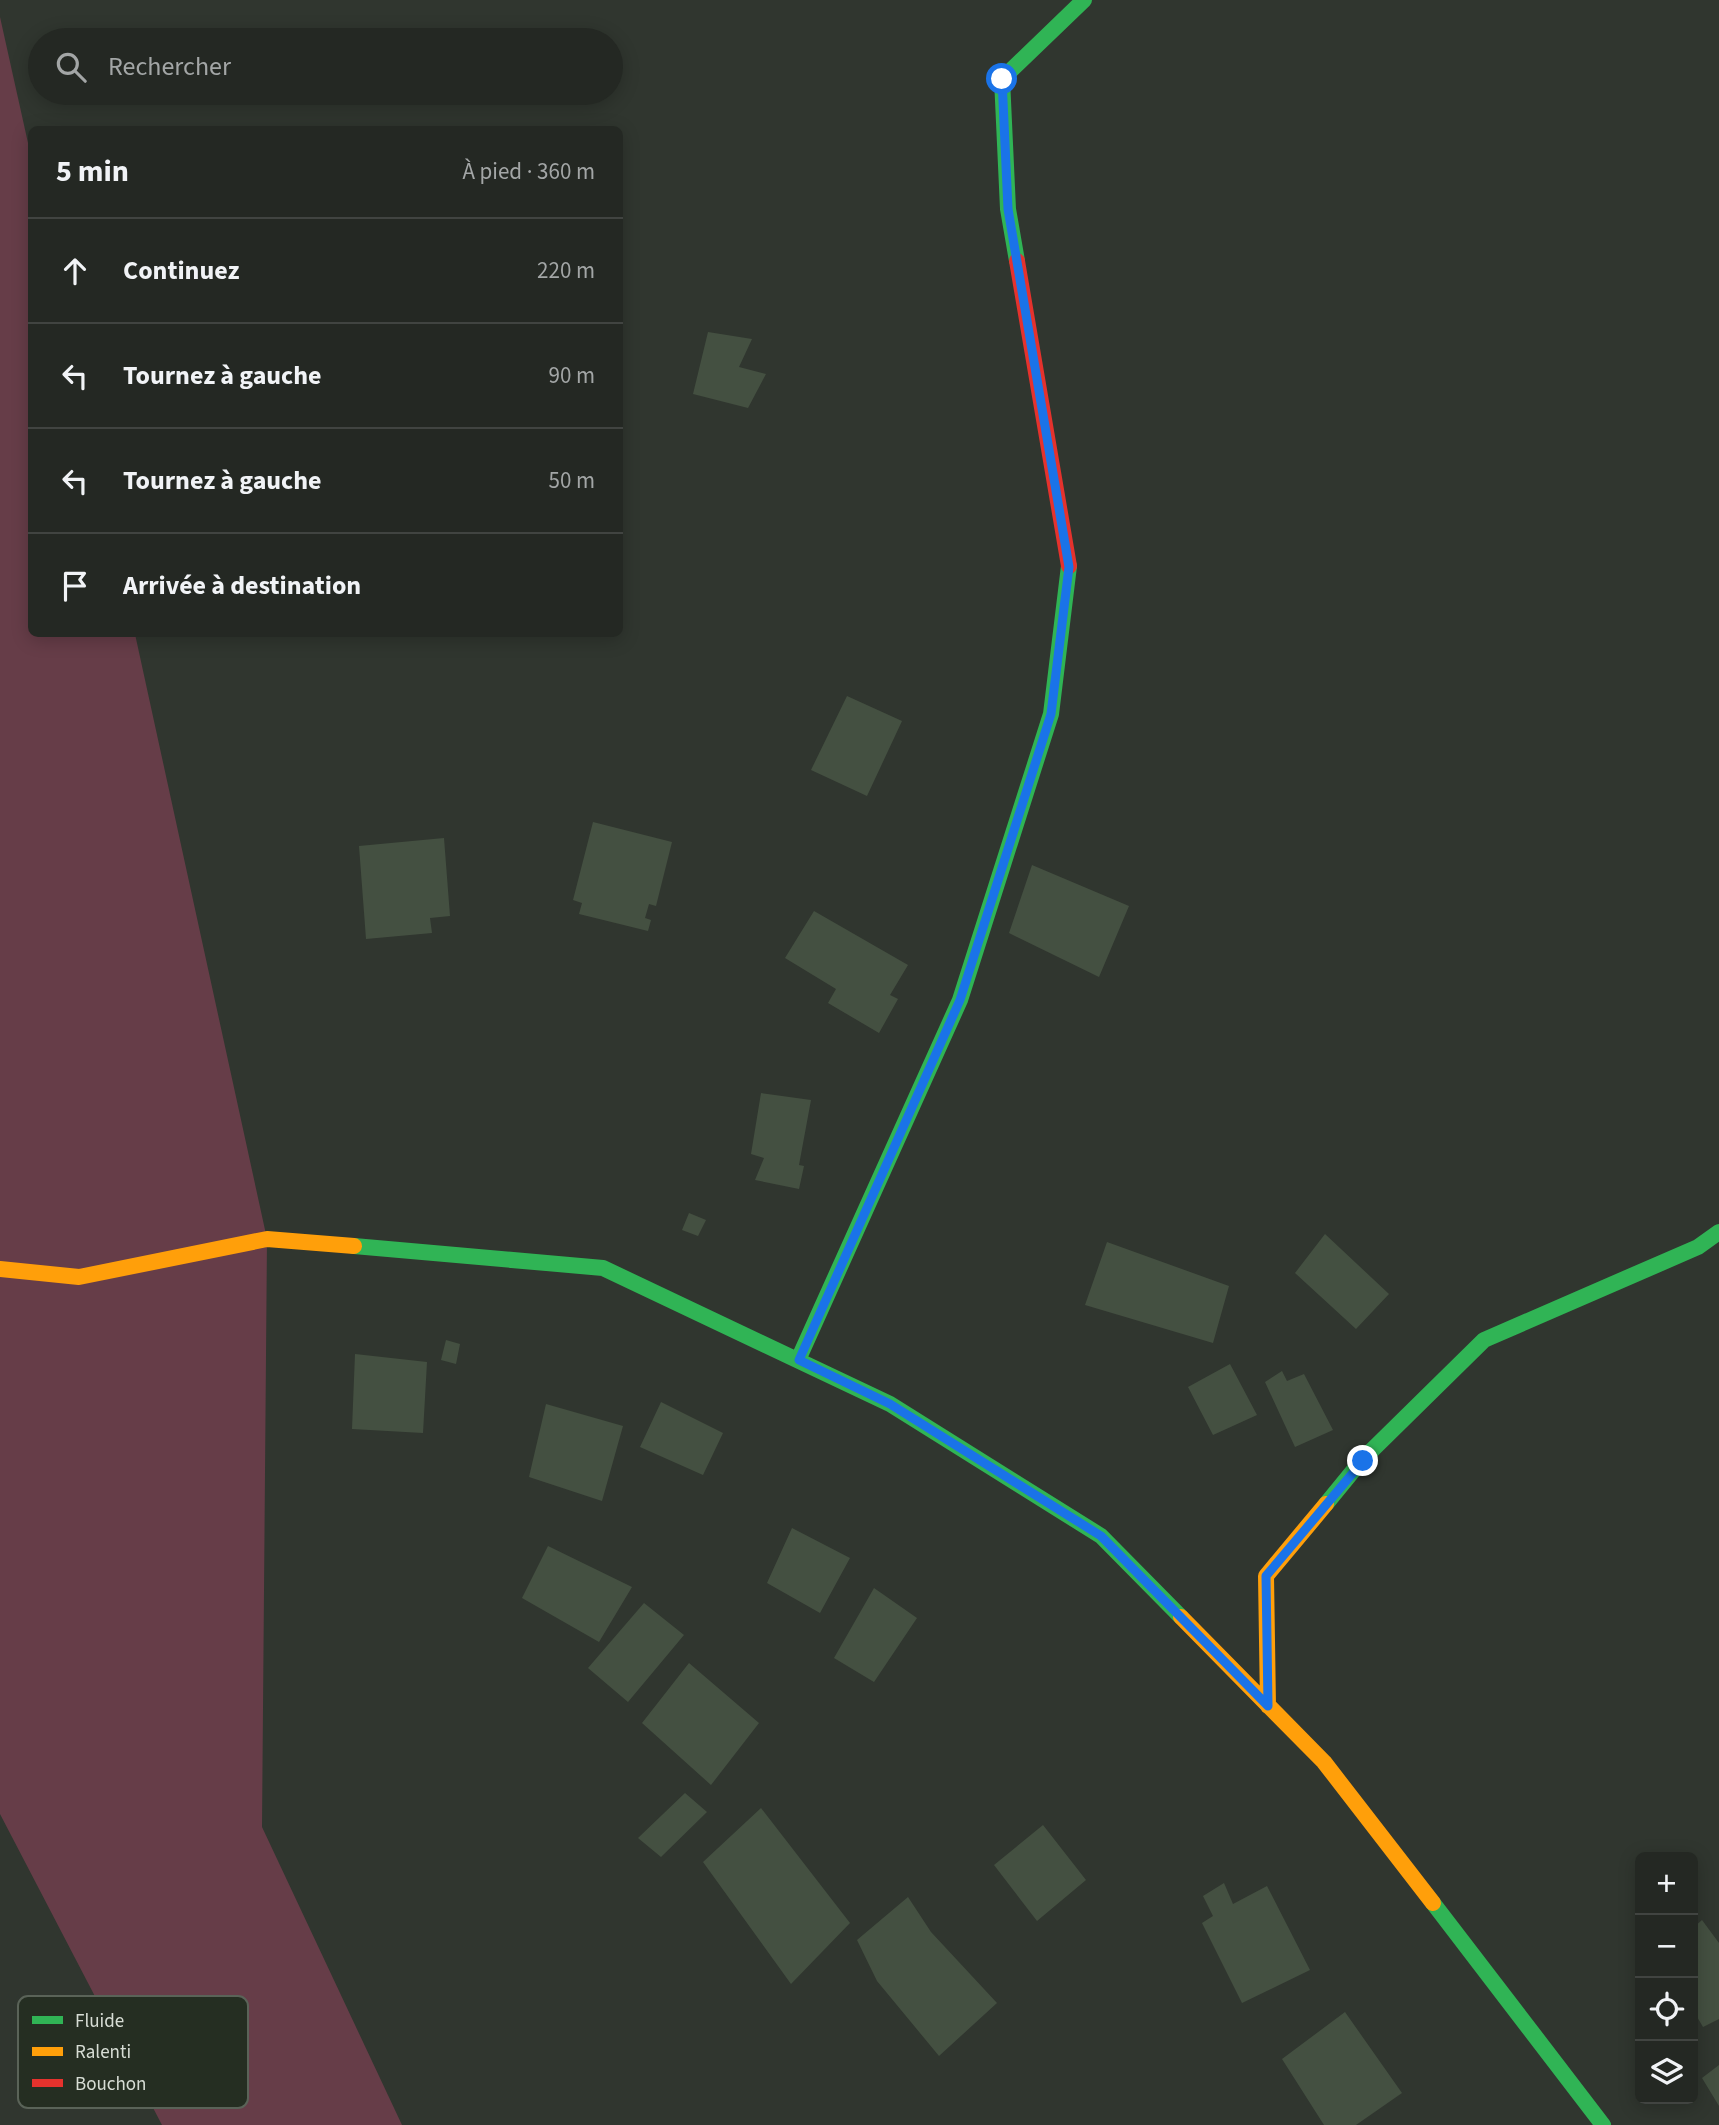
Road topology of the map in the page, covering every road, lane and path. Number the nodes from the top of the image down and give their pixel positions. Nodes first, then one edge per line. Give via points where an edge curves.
1 (1084, 0) edge
2 (1719, 1232) edge
3 (0, 1269) edge
4 (799, 1360) junction
5 (1268, 1706) junction
6 (1603, 2125) edge

1 - 4 street via 1002,79 1008,209 1069,567 1051,714 960,1000
2 - 5 street via 1698,1247 1484,1340 1363,1461 1266,1576
3 - 4 street via 79,1277 268,1239 603,1268
4 - 5 street via 890,1404 1101,1536
5 - 6 street via 1324,1762

